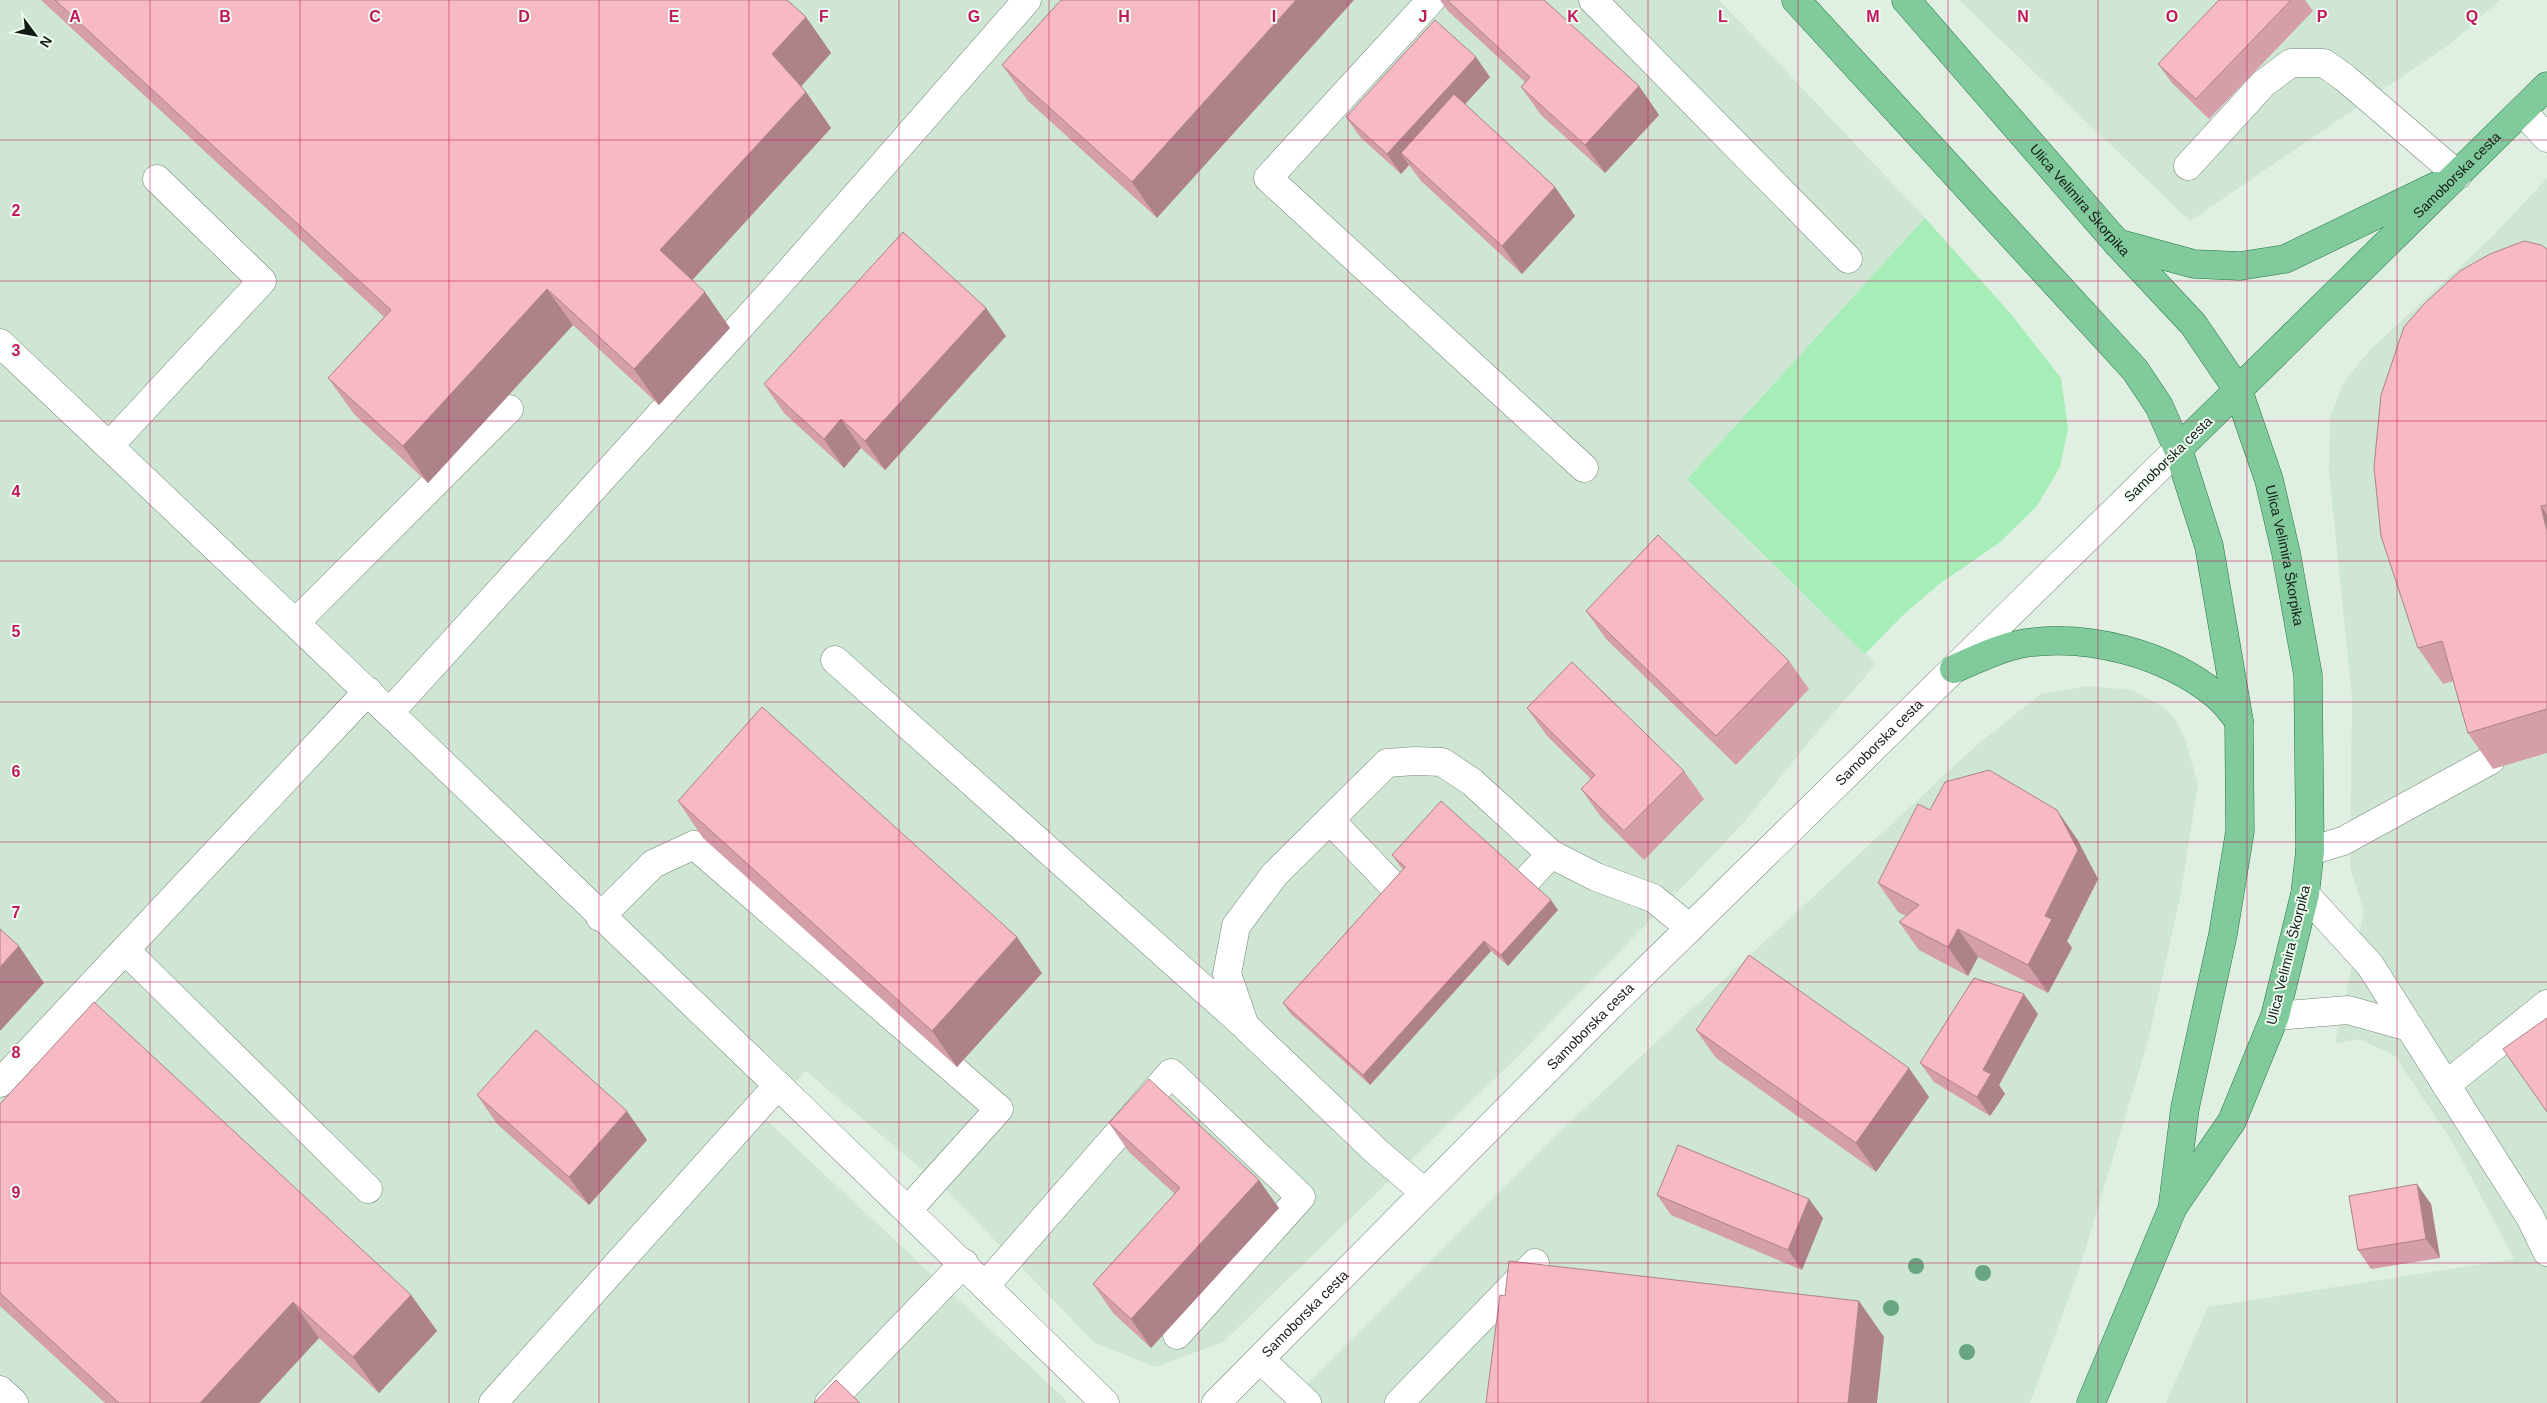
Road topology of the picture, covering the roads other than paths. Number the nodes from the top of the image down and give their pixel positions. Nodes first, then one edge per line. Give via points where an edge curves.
1 (1027, 0) edge
2 (1431, 0) edge
3 (1592, 0) edge
4 (1796, 0) edge
5 (1906, 0) edge
6 (2547, 86) edge
7 (2522, 111) junction
8 (2547, 138) edge
9 (2188, 166) dead end
10 (2458, 176) junction
11 (158, 179) dead end
12 (2117, 243) junction
13 (1848, 259) dead end
14 (0, 343) edge
15 (2238, 390) junction
16 (509, 409) dead end
17 (109, 446) junction
18 (2178, 449) junction
19 (1584, 468) dead end
20 (296, 622) junction
21 (835, 660) dead end
22 (1954, 669) junction
23 (368, 691) junction
24 (390, 712) junction
25 (2239, 721) junction
26 (2491, 760) edge
27 (1330, 820) junction
28 (2310, 851) junction
29 (1551, 854) junction
30 (1526, 881) edge
31 (1399, 892) edge
32 (2305, 894) junction
33 (600, 917) junction
34 (1690, 928) junction
35 (125, 950) junction
36 (2547, 1004) edge
37 (2275, 1016) junction
38 (2409, 1027) junction
39 (1257, 1037) junction
40 (0, 1082) edge
41 (2446, 1084) junction
42 (778, 1085) junction
43 (368, 1189) dead end
44 (1424, 1192) junction
45 (2173, 1207) junction
46 (908, 1210) junction
47 (2547, 1252) edge
48 (964, 1263) junction
49 (1535, 1263) edge
50 (985, 1286) junction
51 (1178, 1335) dead end
52 (1260, 1358) junction
53 (0, 1390) edge
54 (14, 1403) edge
55 (493, 1403) edge
56 (829, 1403) edge
57 (1105, 1403) edge
58 (1216, 1403) edge
59 (1307, 1403) edge
60 (1399, 1403) edge
61 (2091, 1403) edge

1 - 24 street via 776,287
2 - 19 street via 1268,178
3 - 13 street
4 - 18 main road, Ulica Velimira Škorpika via 2136,370 2159,406
5 - 12 main road, Ulica Velimira Škorpika
6 - 7 main road, Samoborska cesta
7 - 8 street
7 - 10 main road, Samoborska cesta
9 - 10 street via 2263,84 2291,63 2324,63 2346,78
10 - 12 main road via 2284,259 2240,266 2194,264
10 - 15 main road, Samoborska cesta
11 - 17 street via 262,281
12 - 15 main road, Ulica Velimira Škorpika via 2193,324
14 - 17 street
15 - 18 main road, Samoborska cesta
15 - 28 main road, Ulica Velimira Škorpika via 2271,490 2308,675
16 - 20 street
17 - 20 street
18 - 22 street, Samoborska cesta
18 - 25 main road, Ulica Velimira Škorpika via 2209,546
20 - 23 street
21 - 39 street
22 - 25 main road via 1993,652 2026,643 2082,642 2122,648 2165,663 2192,678 2217,696
22 - 34 street, Samoborska cesta
23 - 24 street
23 - 35 street
24 - 33 street
25 - 45 main road, Ulica Velimira Škorpika via 2240,831 2223,934 2185,1108
26 - 28 street via 2343,841
27 - 29 street via 1387,763 1442,762 1472,782
27 - 31 street
27 - 39 street via 1276,874 1236,926 1227,974 1245,1026
28 - 32 main road, Ulica Velimira Škorpika
29 - 30 street
29 - 34 street via 1596,877 1653,898
32 - 37 main road, Ulica Velimira Škorpika
32 - 38 street via 2370,965
33 - 42 street
33 - 46 street via 652,864 694,845 999,1109
34 - 44 street, Samoborska cesta
35 - 40 street
35 - 43 street
36 - 41 street
37 - 38 street via 2348,1010
37 - 45 main road, Ulica Velimira Škorpika via 2232,1121
38 - 41 street
39 - 44 street
41 - 47 street via 2530,1217
42 - 46 street
42 - 55 street
44 - 52 street, Samoborska cesta
45 - 61 main road, Ulica Velimira Škorpika
46 - 48 street
48 - 50 street
48 - 56 street
49 - 60 street
50 - 51 street via 1171,1073 1301,1197
50 - 57 street
52 - 58 street, Samoborska cesta
52 - 59 street
53 - 54 street

